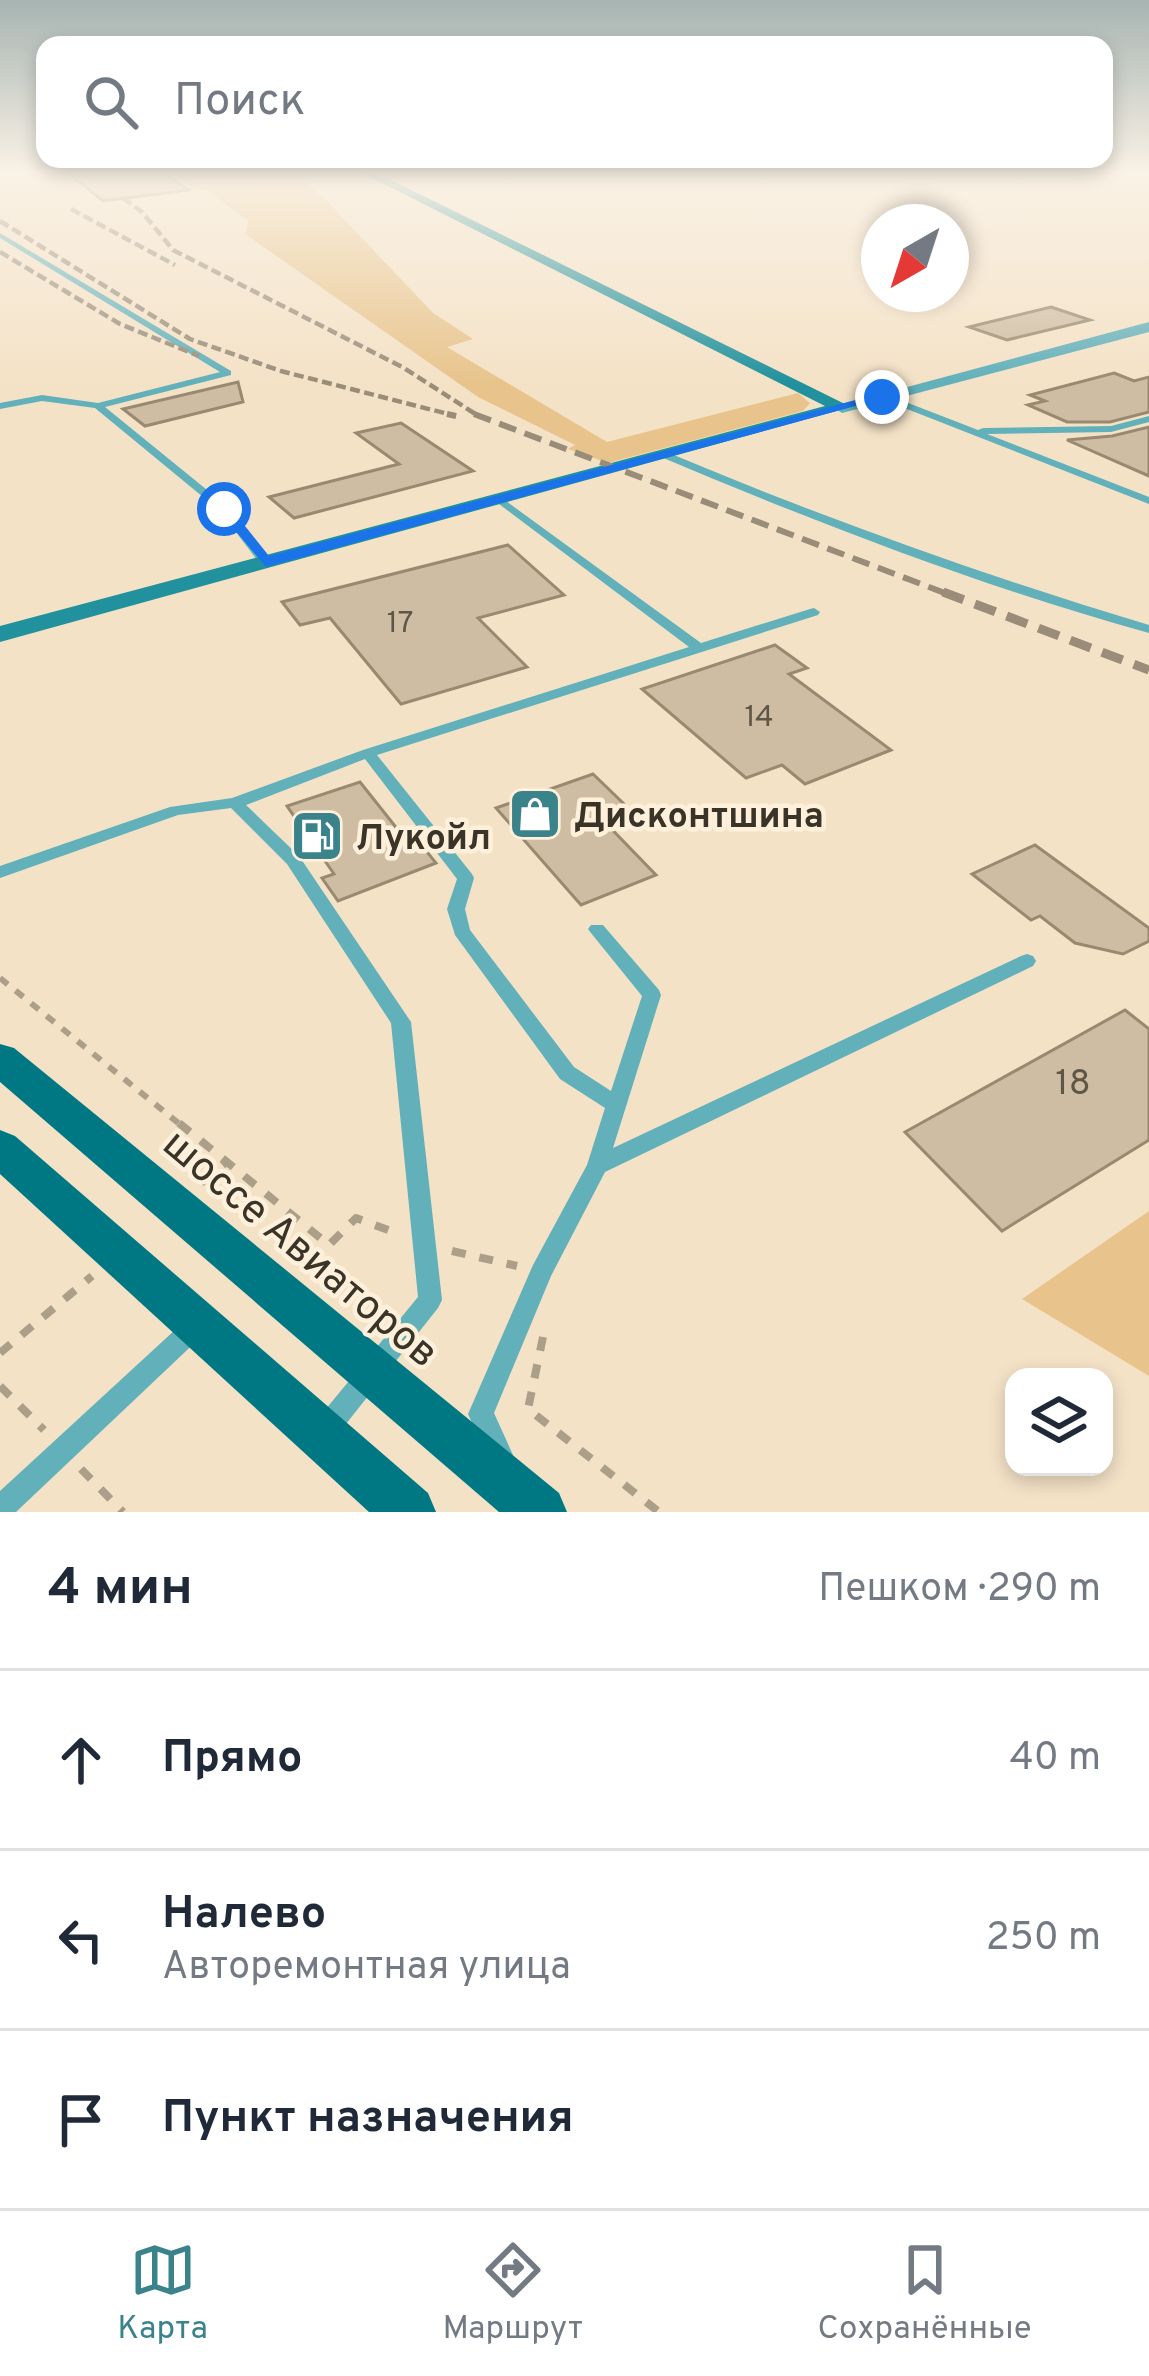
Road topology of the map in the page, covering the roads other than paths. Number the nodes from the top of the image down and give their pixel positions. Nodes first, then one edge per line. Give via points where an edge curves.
1 (11, 242) edge
2 (507, 242) edge
3 (1149, 327) edge
4 (882, 397) junction
5 (0, 406) edge
6 (98, 406) junction
7 (842, 407) junction
8 (1149, 419) edge
9 (968, 430) junction
10 (665, 455) junction
11 (499, 500) junction
12 (1149, 501) edge
13 (266, 562) junction
14 (814, 612) dead end
15 (1149, 629) edge
16 (0, 634) edge
17 (699, 648) junction
18 (368, 753) junction
19 (235, 803) junction
20 (0, 872) edge
21 (597, 929) dead end
22 (1027, 961) dead end
23 (0, 1059) edge
24 (617, 1106) junction
25 (0, 1148) edge
26 (597, 1166) junction
27 (199, 1324) junction
28 (372, 1373) junction
29 (322, 1434) junction
30 (530, 1504) edge
31 (0, 1509) edge
32 (409, 1512) edge

1 - 6 lane via 228,374
2 - 7 main road
3 - 4 street
4 - 7 street
4 - 9 lane
5 - 6 lane via 42,398
6 - 13 lane via 224,509
7 - 10 main road
8 - 9 lane via 1052,432
9 - 12 lane
10 - 11 main road
10 - 15 lane via 812,519
11 - 13 main road
11 - 17 lane
13 - 16 main road
14 - 17 lane
17 - 18 lane
18 - 19 lane
18 - 24 lane via 466,878 456,909 461,931 566,1073
19 - 20 lane via 176,810
19 - 28 lane via 293,860 401,1022 430,1300
21 - 24 lane via 652,995
22 - 26 lane
23 - 28 main road, шоссе Авиаторов
24 - 26 lane
25 - 27 main road
26 - 30 lane via 481,1414
27 - 29 main road
27 - 31 lane
28 - 29 lane
28 - 30 main road, шоссе Авиаторов
29 - 32 main road

